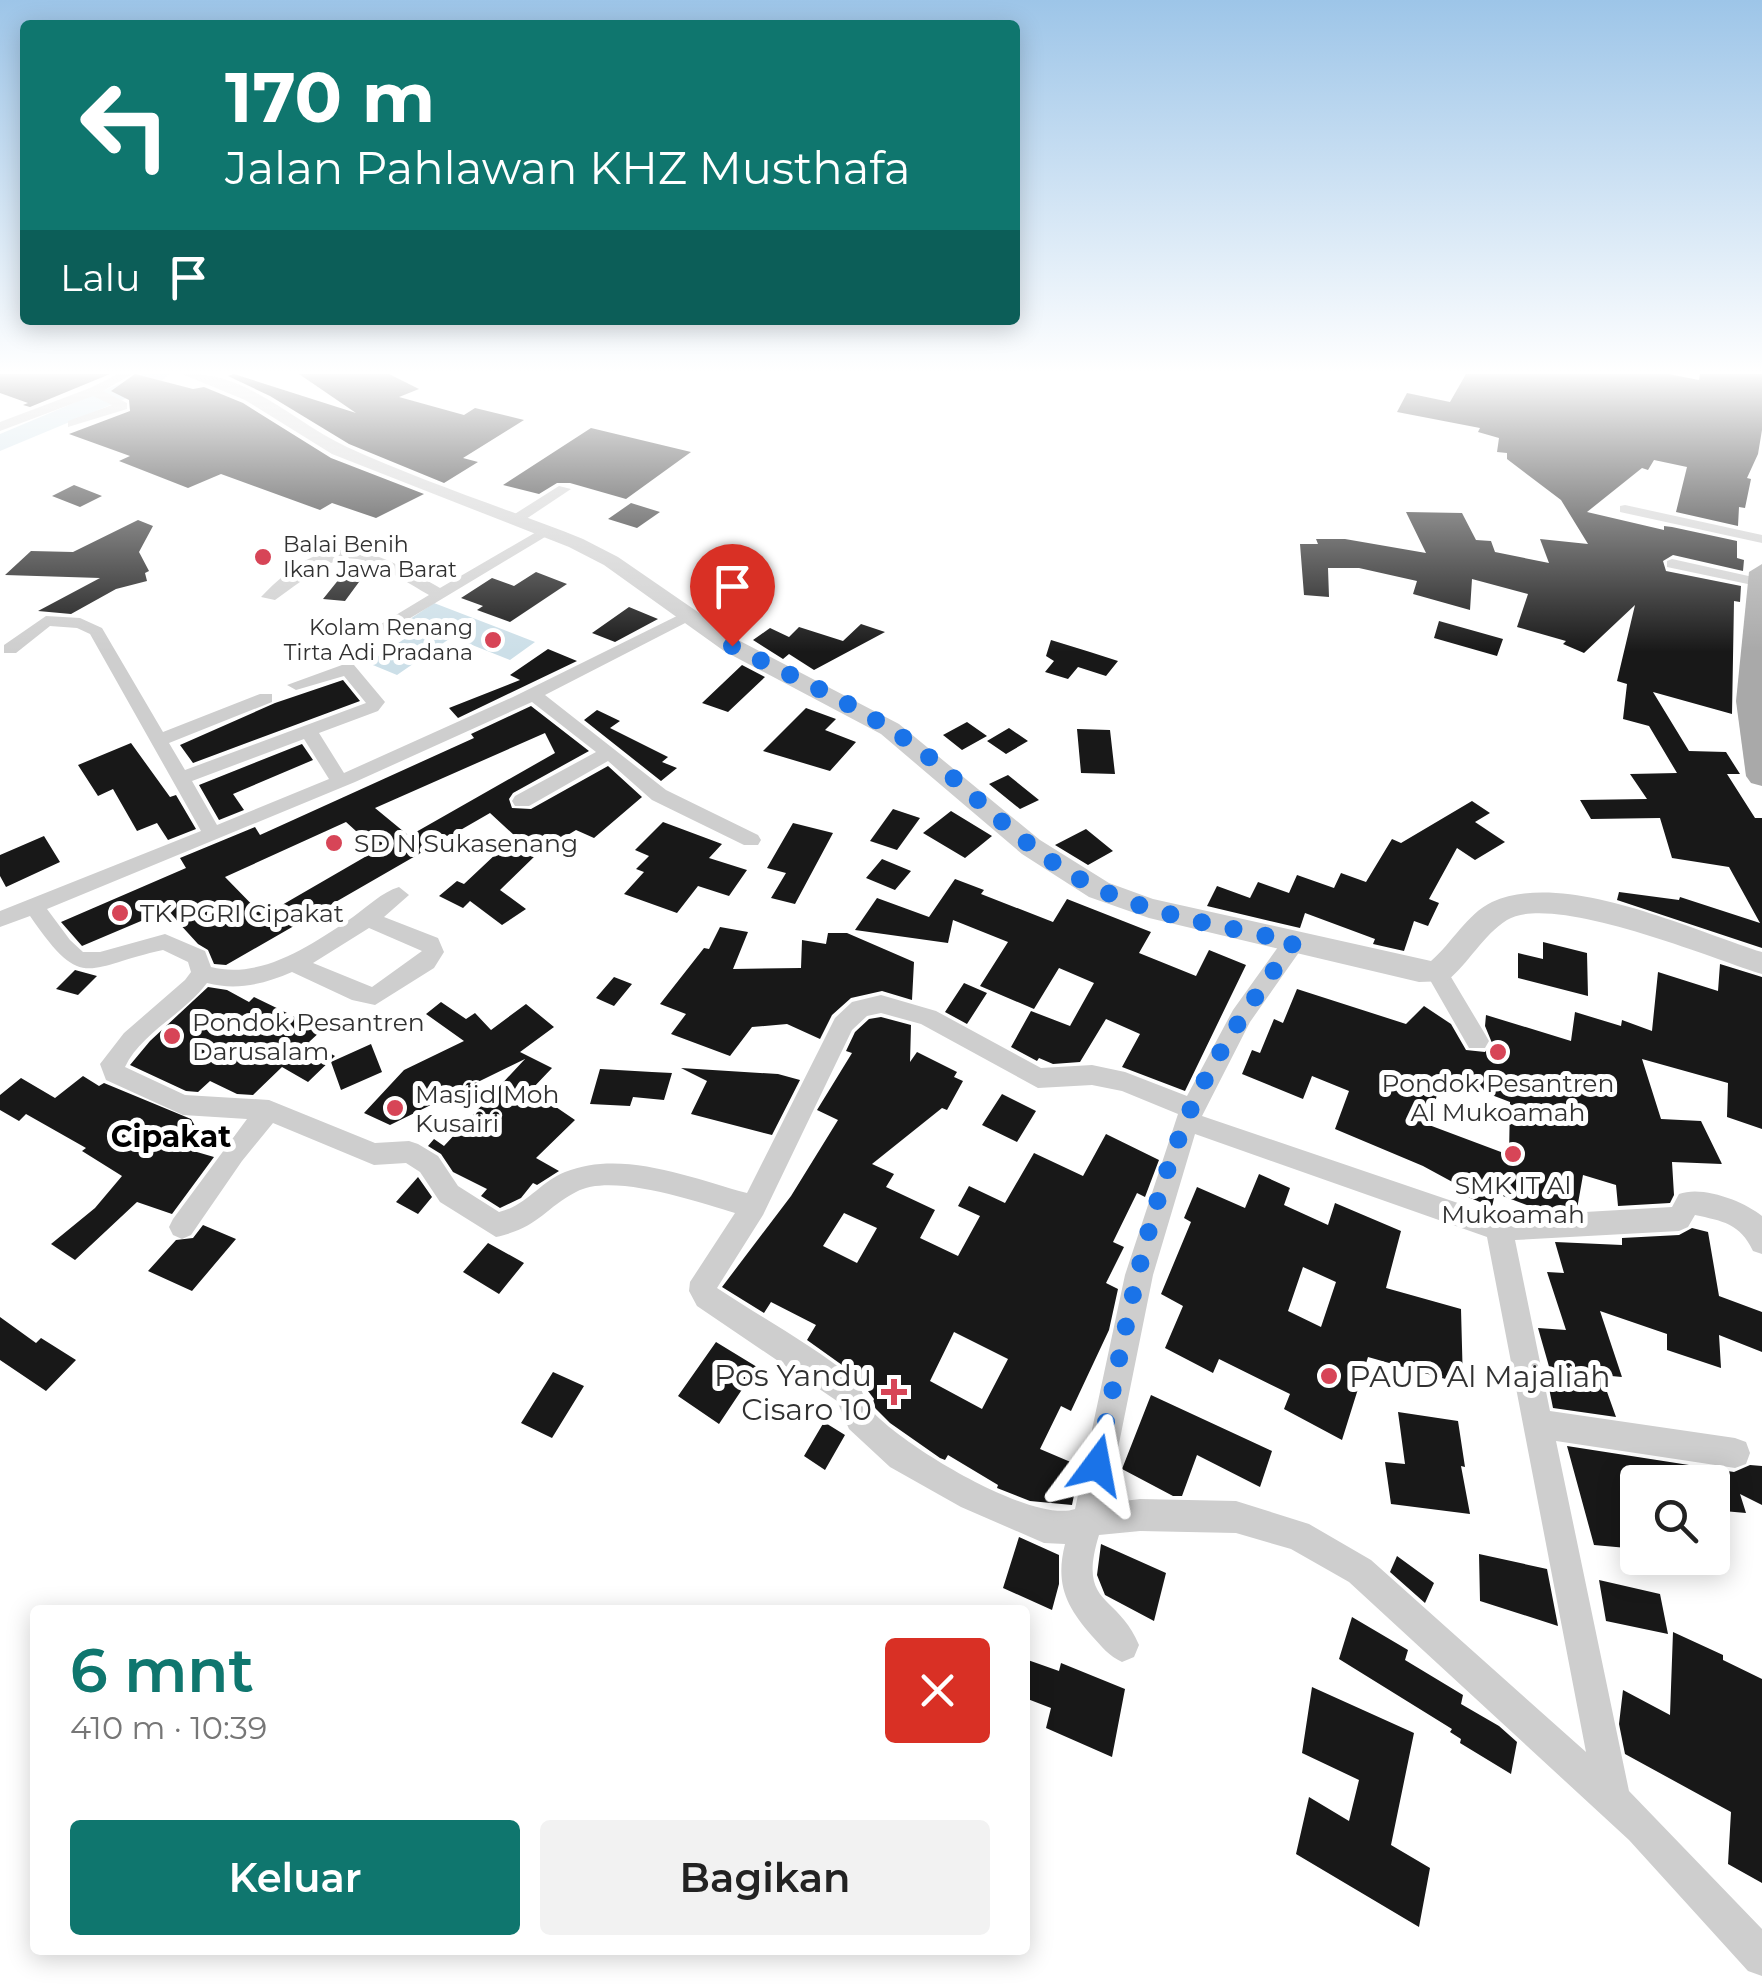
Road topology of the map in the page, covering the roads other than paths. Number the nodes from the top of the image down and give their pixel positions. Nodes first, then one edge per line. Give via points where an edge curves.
1 (380, 467) edge
2 (564, 489) dead end
3 (1625, 509) dead end
4 (515, 520) junction
5 (545, 531) junction
6 (1762, 539) edge
7 (1672, 564) dead end
8 (1762, 572) edge
9 (440, 595) junction
10 (268, 598) dead end
11 (1761, 600) edge
12 (686, 616) junction
13 (387, 627) dead end
14 (10, 649) dead end
15 (296, 685) dead end
16 (534, 695) junction
17 (266, 698) dead end
18 (308, 732) junction
19 (156, 740) junction
20 (610, 753) junction
21 (1762, 776) edge
22 (180, 779) junction
23 (339, 780) junction
24 (522, 800) dead end
25 (212, 833) junction
26 (752, 840) dead end
27 (399, 895) dead end
28 (34, 906) junction
29 (366, 918) junction
30 (0, 919) edge
31 (1294, 942) junction
32 (291, 962) junction
33 (1762, 963) edge
34 (202, 973) junction
35 (1437, 973) junction
36 (1476, 1041) dead end
37 (270, 1110) junction
38 (1190, 1115) junction
39 (754, 1207) junction
40 (182, 1228) dead end
41 (1499, 1229) junction
42 (1762, 1242) edge
43 (1539, 1424) junction
44 (1735, 1453) dead end
45 (1088, 1520) junction
46 (1122, 1645) dead end
47 (1612, 1801) junction
48 (1762, 1957) edge

1 - 4 street
2 - 4 street
3 - 6 street
4 - 5 street
5 - 9 street
5 - 12 street via 611,561
7 - 11 street
8 - 11 main road
9 - 10 street via 388,564 336,553
9 - 13 street
11 - 21 main road via 1750,708
12 - 16 street
12 - 31 street via 890,729 1068,873 1148,908
14 - 19 street via 46,621 96,631
15 - 18 street via 348,669 376,702
16 - 20 street
16 - 23 street
17 - 19 street
18 - 22 street
18 - 23 street
19 - 22 street
20 - 24 street
20 - 26 street via 676,806
22 - 25 street
23 - 25 street
25 - 28 street
27 - 29 street
28 - 30 street
28 - 34 street via 79,960 94,962 164,942 197,957
29 - 32 street
29 - 32 street via 430,944 426,962 375,996
31 - 35 street
31 - 38 street via 1241,1016
32 - 34 street via 245,979
33 - 35 street via 1601,912 1522,902 1501,909
34 - 37 street via 122,1049 114,1073 182,1105
35 - 36 street
37 - 39 street via 374,1154 409,1152 429,1164 449,1194 496,1224 522,1220 571,1181 594,1175 652,1181
37 - 40 street
38 - 39 street via 1125,1082 1092,1075 1038,1078 928,1017 881,1004 860,1008 843,1024
38 - 41 street
38 - 45 street via 1140,1275
39 - 45 street via 704,1282 706,1297 847,1391 859,1420 901,1456 1044,1527
41 - 42 street via 1679,1218 1688,1202 1745,1215
41 - 43 street
43 - 44 street
43 - 47 street
45 - 46 street via 1073,1565 1075,1588
45 - 47 street via 1236,1517 1298,1535 1360,1571
47 - 48 street

